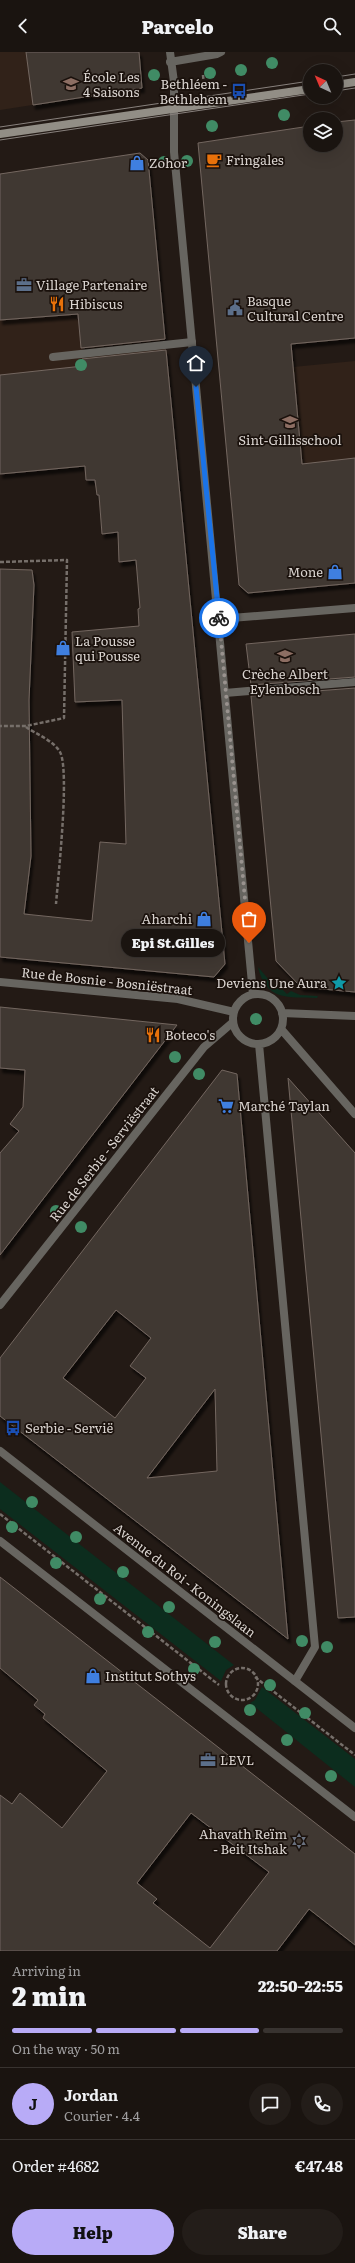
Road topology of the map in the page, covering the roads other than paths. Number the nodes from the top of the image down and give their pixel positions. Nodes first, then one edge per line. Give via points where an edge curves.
1 (170, 52) edge
2 (221, 52) edge
3 (170, 62) junction
4 (355, 82) edge
5 (343, 84) edge
6 (303, 90) edge
7 (174, 108) junction
8 (0, 134) edge
9 (192, 342) junction
10 (53, 357) dead end
11 (355, 608) edge
12 (219, 619) junction
13 (355, 682) edge
14 (224, 693) junction
15 (0, 982) edge
16 (253, 994) junction
17 (234, 1012) junction
18 (282, 1013) junction
19 (355, 1016) edge
20 (232, 1023) junction
21 (281, 1029) junction
22 (259, 1044) junction
23 (355, 1114) edge
24 (0, 1305) edge
25 (0, 1451) edge
26 (0, 1541) edge
27 (295, 1681) junction
28 (355, 1728) edge
29 (355, 1817) edge

1 - 3 street
2 - 3 street
3 - 7 street via 174,82
4 - 5 main road
6 - 7 main road
7 - 8 main road
7 - 9 street via 174,152
9 - 10 street
9 - 12 street
11 - 12 street
12 - 14 street
13 - 14 street
14 - 16 street
15 - 17 street, Rue de Bosnie - Bosniëstraat via 178,999
16 - 17 street via 240,1000
16 - 18 street via 272,997
17 - 20 street
18 - 19 street
18 - 21 street
20 - 22 street via 240,1038
20 - 24 street, Rue de Serbie - Serviëstraat via 204,1047
21 - 22 street via 271,1040
21 - 23 street
22 - 27 street via 315,1647
25 - 27 street, Avenue du Roi - Koningslaan
26 - 29 street
27 - 28 street, Avenue du Roi - Koningslaan

